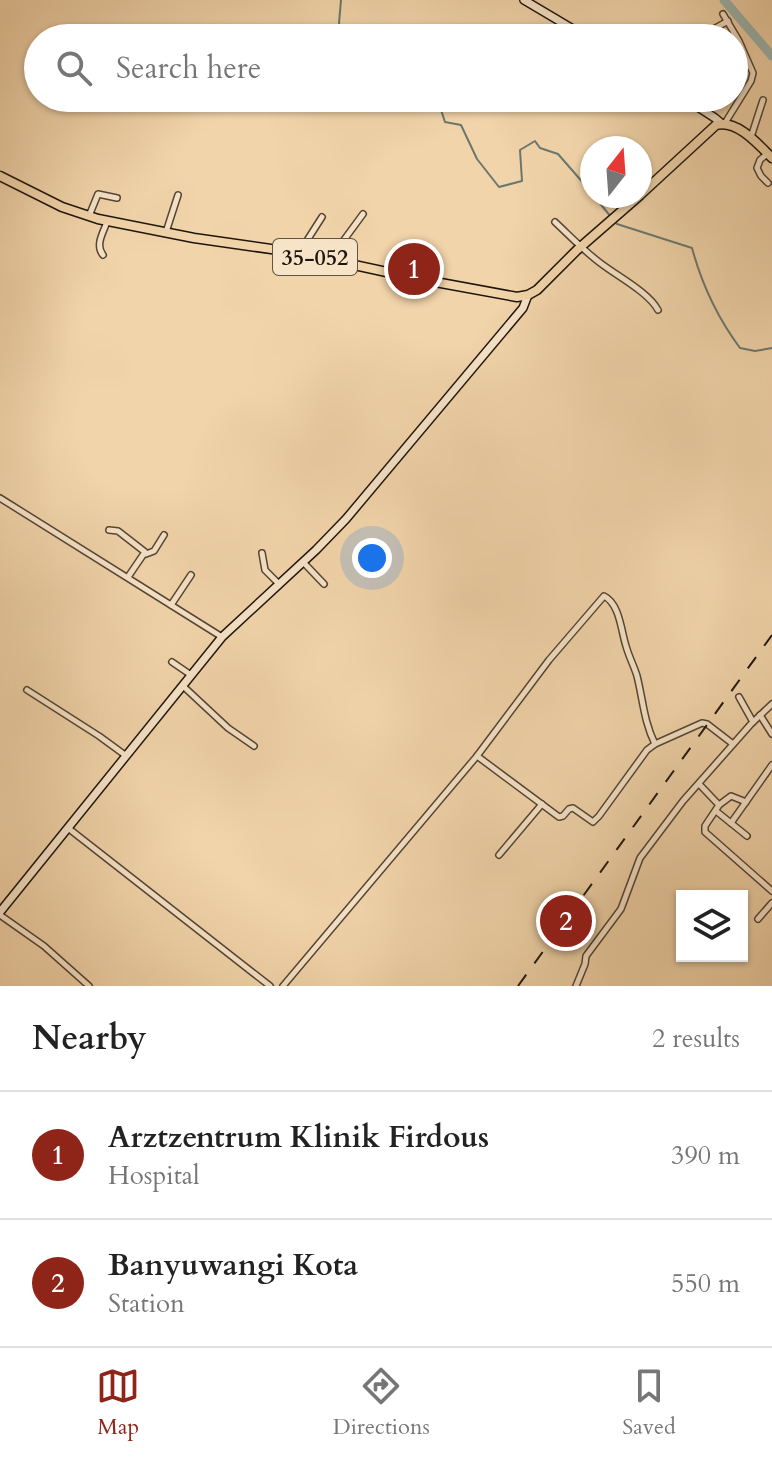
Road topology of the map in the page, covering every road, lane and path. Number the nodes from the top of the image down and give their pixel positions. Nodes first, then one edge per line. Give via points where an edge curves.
1 (524, 0) edge
2 (723, 14) dead end
3 (728, 21) junction
4 (565, 24) edge
5 (723, 24) edge
6 (729, 24) edge
7 (748, 63) edge
8 (748, 81) edge
9 (763, 100) dead end
10 (706, 112) edge
11 (730, 112) edge
12 (723, 123) junction
13 (749, 137) junction
14 (766, 157) edge
15 (0, 176) edge
16 (768, 183) dead end
17 (652, 184) edge
18 (178, 195) dead end
19 (117, 198) dead end
20 (626, 208) edge
21 (363, 214) dead end
22 (89, 216) junction
23 (322, 217) dead end
24 (108, 221) junction
25 (555, 222) dead end
26 (166, 232) junction
27 (581, 246) junction
28 (299, 253) junction
29 (103, 255) dead end
30 (329, 260) junction
31 (528, 295) junction
32 (658, 310) dead end
33 (0, 498) edge
34 (109, 530) dead end
35 (164, 535) dead end
36 (262, 553) dead end
37 (146, 554) junction
38 (303, 562) junction
39 (191, 575) dead end
40 (128, 577) junction
41 (279, 584) junction
42 (324, 584) dead end
43 (171, 605) junction
44 (222, 637) junction
45 (172, 662) dead end
46 (191, 675) junction
47 (182, 685) junction
48 (27, 690) dead end
49 (739, 697) dead end
50 (772, 704) edge
51 (760, 715) junction
52 (753, 722) junction
53 (772, 734) edge
54 (655, 744) junction
55 (733, 744) junction
56 (254, 746) dead end
57 (125, 755) junction
58 (477, 756) junction
59 (772, 765) edge
60 (699, 784) junction
61 (746, 802) junction
62 (542, 804) junction
63 (717, 808) junction
64 (731, 823) junction
65 (68, 828) junction
66 (747, 836) dead end
67 (499, 855) dead end
68 (772, 891) edge
69 (772, 903) edge
70 (0, 914) edge
71 (758, 919) dead end
72 (578, 983) edge
73 (89, 986) edge
74 (270, 986) edge
75 (283, 986) edge

1 - 4 street
2 - 3 street
3 - 5 street
3 - 6 street
7 - 8 street via 753,73
9 - 13 street
10 - 12 street
11 - 12 street
12 - 13 main road
12 - 17 main road
13 - 14 main road
14 - 16 street via 758,171
15 - 22 main road, 35-052
18 - 26 street
19 - 22 street via 98,194
20 - 27 main road
21 - 30 street
22 - 24 main road, 35-052
23 - 28 street
24 - 26 main road, 35-052
24 - 29 street via 98,245
25 - 27 street
26 - 28 main road, 35-052
27 - 31 main road
27 - 32 street
28 - 30 main road, 35-052
30 - 31 main road, 35-052 via 503,296
31 - 38 street via 523,308 382,477
33 - 40 street
34 - 37 street via 118,531
35 - 37 street
36 - 41 street via 265,570
37 - 40 street
38 - 41 street
38 - 42 street
39 - 43 street
40 - 43 street
41 - 44 street
43 - 44 street
44 - 46 street
45 - 46 street
46 - 47 street
47 - 56 street
47 - 57 street
48 - 57 street
49 - 52 street
50 - 51 street
51 - 52 street
51 - 53 street
52 - 55 street
54 - 55 street via 702,723
54 - 58 street via 620,621 604,596
54 - 62 street via 594,821 573,808 559,817
55 - 60 street
57 - 65 street
58 - 62 street
58 - 75 street
59 - 61 street
60 - 63 street
60 - 72 street via 640,858 625,902 586,956
61 - 63 street via 731,796
61 - 64 street
62 - 67 street
63 - 64 street
63 - 68 street via 705,832
64 - 66 street
65 - 70 street
65 - 74 street
69 - 71 street
70 - 73 street

